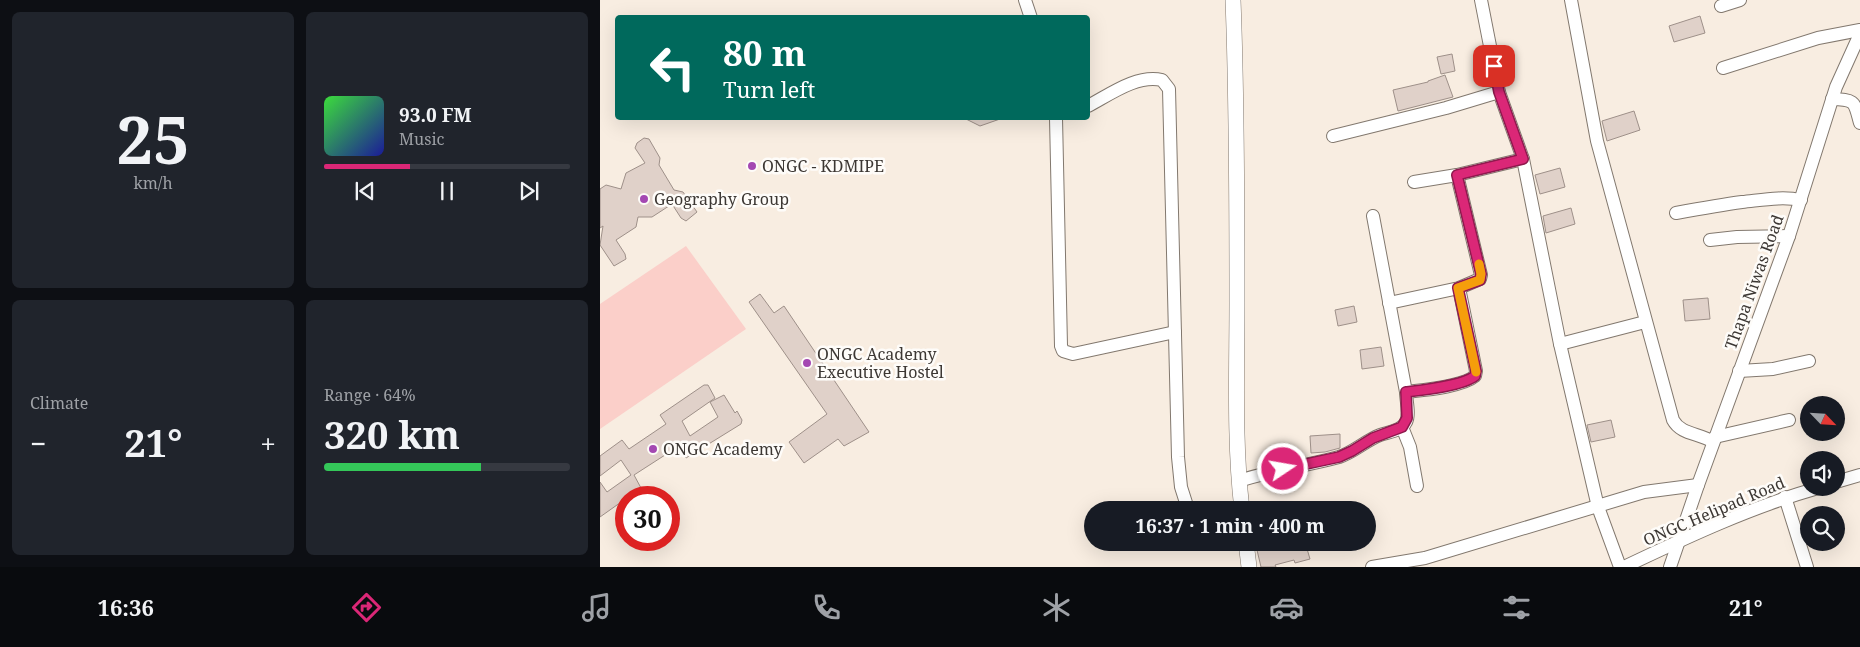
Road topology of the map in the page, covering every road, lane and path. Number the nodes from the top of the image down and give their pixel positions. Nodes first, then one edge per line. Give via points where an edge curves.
1 (1024, 0) edge
2 (1233, 0) edge
3 (1481, 0) edge
4 (1571, 0) edge
5 (1740, 0) edge
6 (1721, 6) dead end
7 (1030, 15) edge
8 (1860, 30) edge
9 (1860, 34) edge
10 (1723, 68) dead end
11 (1499, 92) junction
12 (1832, 99) junction
13 (1090, 105) edge
14 (1059, 120) edge
15 (1860, 123) edge
16 (1333, 136) dead end
17 (1523, 159) junction
18 (1457, 175) junction
19 (1414, 182) dead end
20 (1801, 200) junction
21 (1676, 213) dead end
22 (1373, 216) dead end
23 (1789, 236) junction
24 (1710, 240) dead end
25 (1458, 288) junction
26 (1388, 303) junction
27 (1646, 322) junction
28 (1175, 332) junction
29 (1560, 344) junction
30 (1809, 360) dead end
31 (1739, 372) junction
32 (1406, 392) junction
33 (1789, 420) dead end
34 (1402, 427) junction
35 (1714, 439) junction
36 (1859, 479) edge
37 (1239, 481) junction
38 (1845, 481) edge
39 (1698, 485) junction
40 (1417, 486) dead end
41 (1800, 493) edge
42 (1785, 497) junction
43 (1186, 501) edge
44 (1241, 501) edge
45 (1598, 507) junction
46 (1678, 542) junction
47 (1247, 551) edge
48 (1249, 567) edge
49 (1372, 567) edge
50 (1620, 567) edge
51 (1624, 567) edge
52 (1670, 567) edge
53 (1807, 567) edge

1 - 7 street
2 - 37 street
3 - 11 street
4 - 27 street via 1597,141
5 - 6 street
8 - 10 street via 1818,38
9 - 12 street, Thapa Niwas Road
11 - 16 street
11 - 17 street
12 - 15 street via 1850,100
12 - 20 street, Thapa Niwas Road
13 - 28 street via 1132,83 1154,78 1162,80 1169,89
14 - 28 street via 1063,351 1073,354
17 - 18 street
17 - 29 street
18 - 19 street
18 - 25 street via 1481,274 1480,280
20 - 21 street via 1770,199
20 - 23 street, Thapa Niwas Road
22 - 26 street
23 - 24 street
23 - 31 street, Thapa Niwas Road
25 - 26 street
25 - 32 street via 1475,376 1432,389
26 - 32 street
27 - 29 street
27 - 35 street via 1675,424 1684,432
28 - 43 street via 1178,457
29 - 45 street
30 - 31 street
31 - 35 street, Thapa Niwas Road
32 - 34 street via 1407,418
33 - 35 street
34 - 37 street via 1373,438 1339,457
34 - 40 street via 1410,447
35 - 39 street, Thapa Niwas Road
36 - 38 street
37 - 44 street
39 - 45 street via 1644,492
39 - 46 street, Thapa Niwas Road
41 - 42 street, ONGC Helipad Road
42 - 46 street, ONGC Helipad Road
42 - 53 street
45 - 49 street via 1425,558
45 - 50 street
46 - 51 street, ONGC Helipad Road
46 - 52 street, Thapa Niwas Road
47 - 48 street

